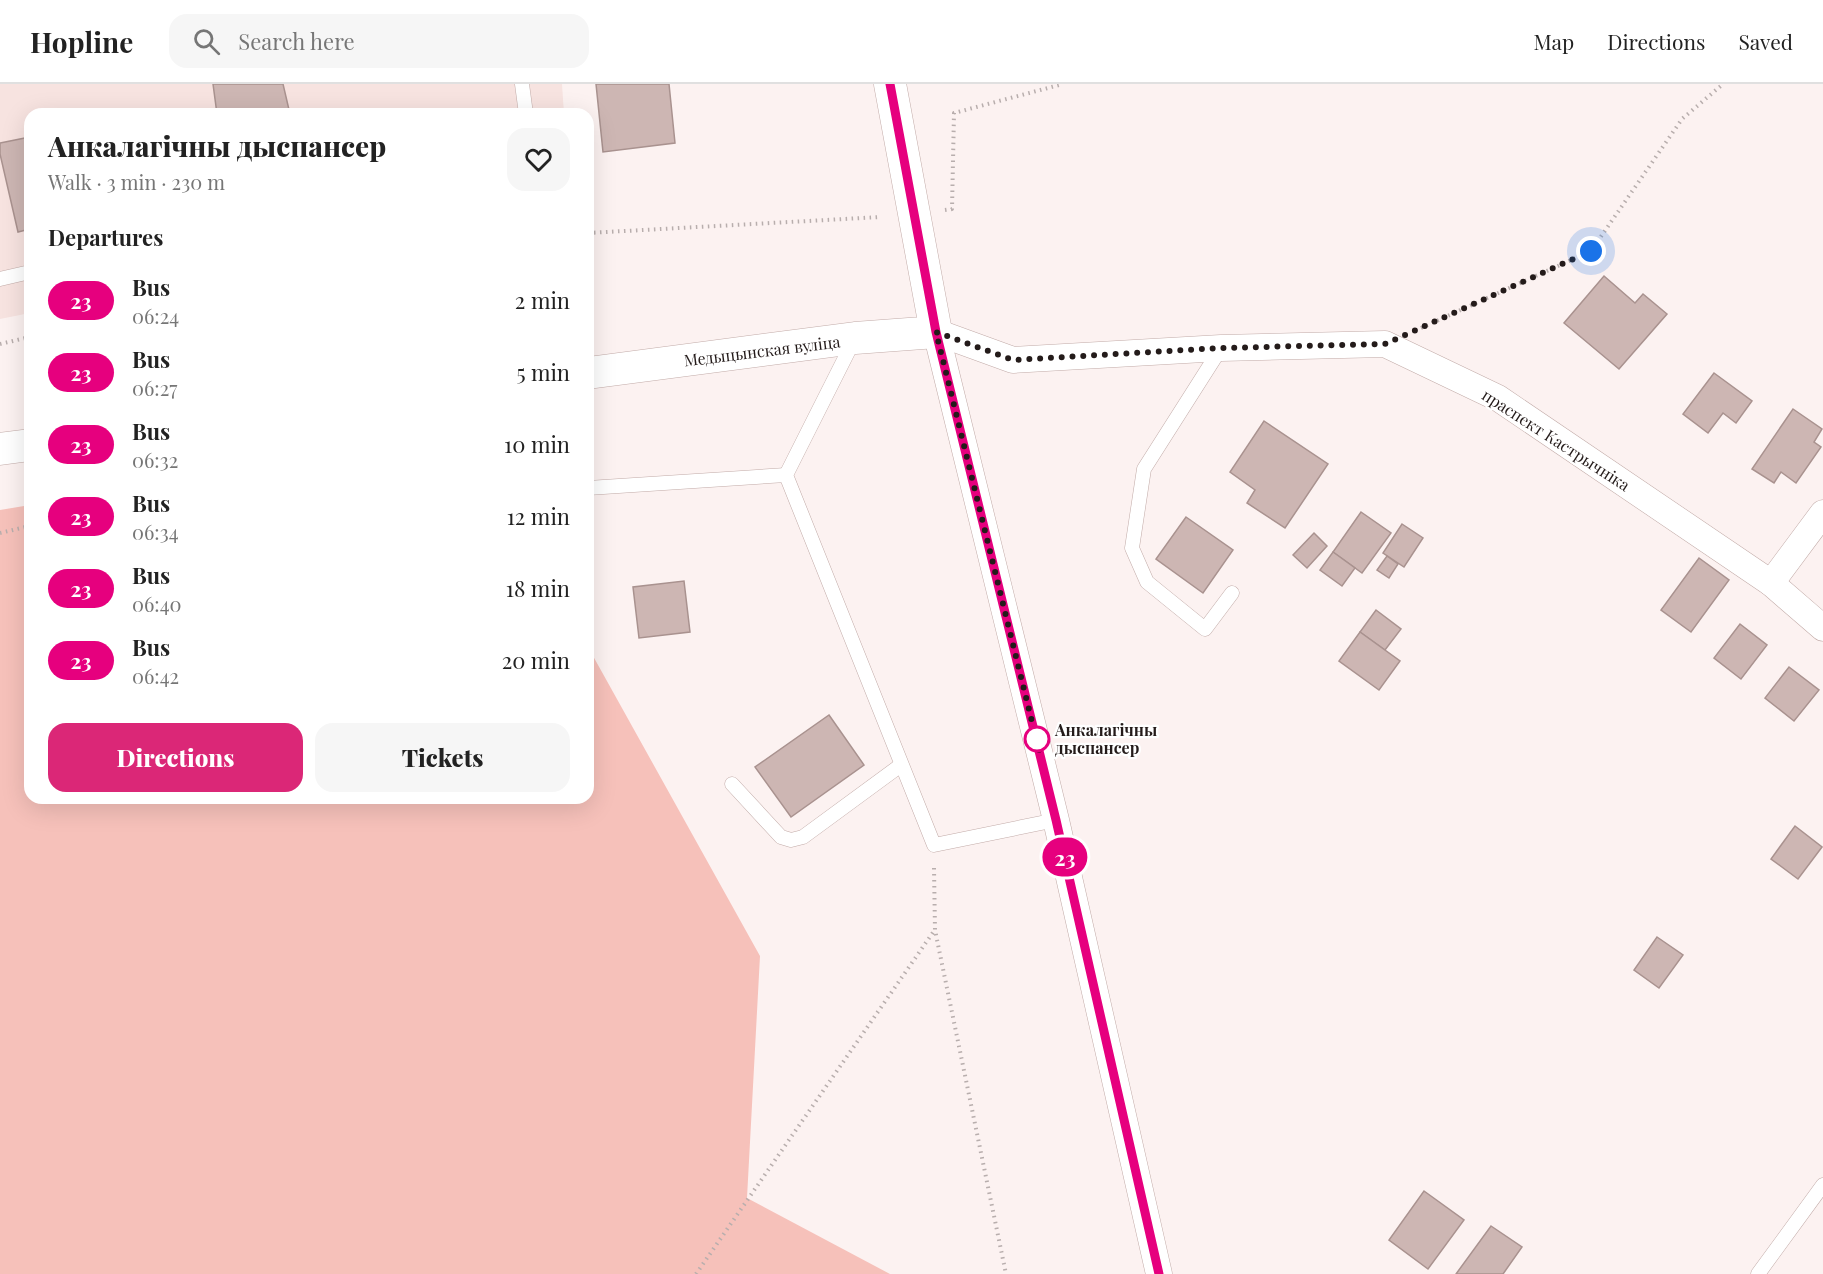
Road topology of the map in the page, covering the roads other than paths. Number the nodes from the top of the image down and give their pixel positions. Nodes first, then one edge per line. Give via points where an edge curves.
1 (522, 84) edge
2 (890, 84) edge
3 (525, 108) edge
4 (24, 273) edge
5 (0, 279) edge
6 (936, 332) junction
7 (855, 338) junction
8 (1221, 348) junction
9 (594, 372) edge
10 (24, 446) edge
11 (0, 449) edge
12 (786, 475) junction
13 (594, 488) edge
14 (1823, 513) edge
15 (1771, 583) junction
16 (1232, 593) dead end
17 (1823, 628) edge
18 (902, 765) junction
19 (732, 784) dead end
20 (1056, 820) junction
21 (1823, 1185) edge
22 (1159, 1274) edge
23 (1758, 1274) edge

1 - 3 lane
2 - 6 street
4 - 5 lane
6 - 7 street, Медыцынская вуліца
6 - 8 street, праспект Кастрычніка via 1013,360
6 - 20 street
7 - 9 street, Медыцынская вуліца
7 - 12 lane
8 - 15 street, праспект Кастрычніка via 1385,344 1498,398
8 - 16 lane via 1144,469 1132,549 1147,582 1205,629
10 - 11 street
12 - 13 lane
12 - 18 lane
14 - 15 street
15 - 17 street, праспект Кастрычніка
18 - 19 lane via 803,837 791,840 781,837
18 - 20 lane via 934,845
20 - 22 street
21 - 23 lane

